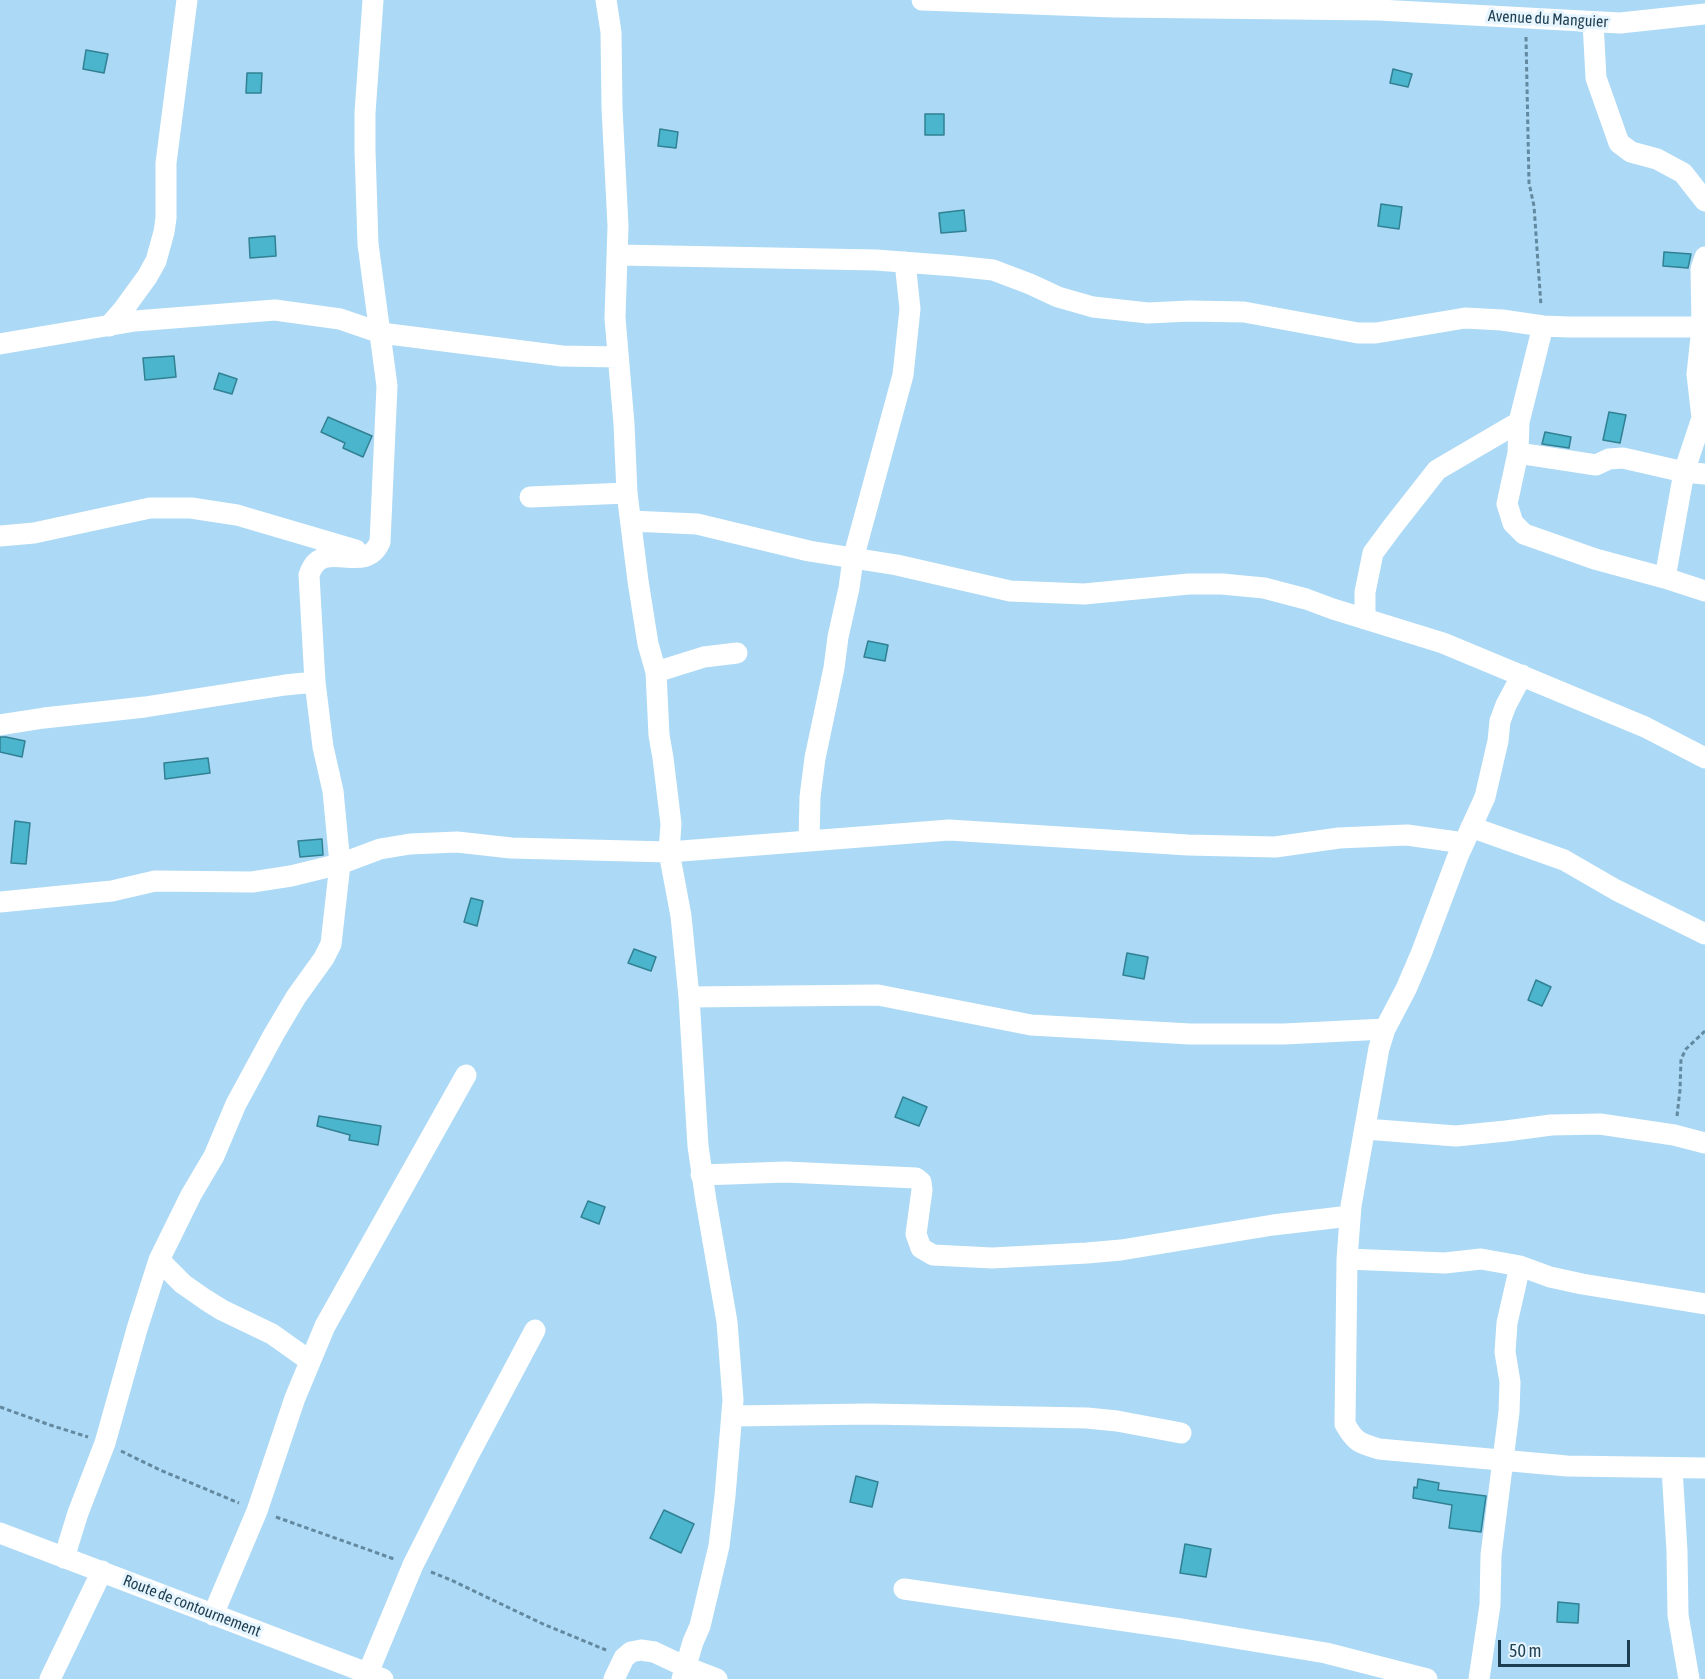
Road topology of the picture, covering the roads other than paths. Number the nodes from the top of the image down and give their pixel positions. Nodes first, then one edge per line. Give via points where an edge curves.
1 (187, 0) edge
2 (373, 0) edge
3 (606, 0) edge
4 (922, 0) edge
5 (1235, 4) edge
6 (1378, 5) edge
7 (1526, 9) edge
8 (1702, 9) edge
9 (1593, 22) junction
10 (1705, 201) edge
11 (618, 255) junction
12 (1705, 257) edge
13 (905, 262) junction
14 (109, 326) junction
15 (1543, 326) junction
16 (1704, 327) edge
17 (381, 333) junction
18 (0, 344) edge
19 (618, 357) junction
20 (1519, 422) junction
21 (1518, 453) junction
22 (1684, 472) junction
23 (1705, 474) edge
24 (627, 493) junction
25 (530, 497) dead end
26 (631, 522) junction
27 (0, 536) edge
28 (371, 554) junction
29 (853, 559) junction
30 (1665, 578) junction
31 (1705, 591) edge
32 (1365, 619) junction
33 (737, 653) dead end
34 (656, 672) junction
35 (1522, 675) junction
36 (315, 682) junction
37 (0, 725) edge
38 (1705, 758) edge
39 (1467, 835) junction
40 (809, 841) junction
41 (669, 852) junction
42 (340, 864) junction
43 (0, 902) edge
44 (1705, 934) edge
45 (689, 997) junction
46 (1385, 1029) junction
47 (466, 1075) dead end
48 (1365, 1130) junction
49 (1705, 1143) edge
50 (701, 1175) junction
51 (1350, 1216) junction
52 (1347, 1259) junction
53 (159, 1260) junction
54 (1520, 1266) junction
55 (1705, 1304) edge
56 (535, 1330) dead end
57 (310, 1361) junction
58 (732, 1416) junction
59 (1181, 1433) dead end
60 (1503, 1460) junction
61 (1672, 1468) junction
62 (1705, 1468) edge
63 (0, 1533) edge
64 (64, 1558) junction
65 (102, 1572) junction
66 (904, 1589) dead end
67 (213, 1615) junction
68 (684, 1673) edge
69 (1694, 1673) edge
70 (376, 1676) edge
71 (50, 1679) edge
72 (614, 1679) edge
73 (717, 1679) edge
74 (1427, 1679) edge
75 (1479, 1679) edge

1 - 14 street via 166,163 164,232 147,277
2 - 17 street via 365,151 368,244
3 - 11 street via 611,32
4 - 5 street, Avenue du Manguier via 1115,7
5 - 6 street, Avenue du Manguier
6 - 7 street, Avenue du Manguier
7 - 9 street, Avenue du Manguier
8 - 9 street, Avenue du Manguier via 1620,23
9 - 10 street via 1596,78 1619,143 1631,152 1657,159 1683,173
11 - 13 street
11 - 19 street
12 - 16 street via 1701,269
13 - 15 street via 993,270 1093,307 1148,313 1244,312 1358,333 1465,318
13 - 29 street via 910,309 903,375
14 - 17 street via 275,310 340,319
14 - 18 street
15 - 16 street
15 - 20 street
16 - 22 street via 1697,374 1702,418
17 - 19 street via 562,356
17 - 28 street via 387,386 386,442 380,542
19 - 24 street
20 - 21 street
20 - 32 street via 1437,470 1393,526 1373,552 1365,592
21 - 22 street via 1596,465 1623,458
21 - 30 street via 1507,504 1513,523 1524,534 1595,560
22 - 23 street
22 - 30 street
24 - 25 street
24 - 26 street
26 - 29 street via 697,524
26 - 34 street via 648,644
27 - 28 street via 34,533 150,508 191,508 237,515
28 - 36 street via 321,558 310,572
29 - 32 street via 1010,591 1084,594 1189,584 1264,588
29 - 40 street via 815,758
30 - 31 street
32 - 35 street via 1443,643
33 - 34 street via 704,657
34 - 41 street via 659,735 671,824
35 - 38 street via 1645,727
35 - 39 street via 1500,722 1485,797
36 - 37 street
36 - 42 street
39 - 40 street via 1339,838 1275,847 949,830
39 - 44 street via 1564,860
39 - 46 street via 1421,954
40 - 41 street
41 - 42 street via 511,848 457,842 380,849
41 - 45 street via 681,916
42 - 43 street via 252,882 155,881 112,891
42 - 53 street via 328,950 274,1034
45 - 46 street via 878,995 1031,1025 1190,1034
45 - 50 street
46 - 48 street via 1378,1048
47 - 57 street via 325,1326
48 - 49 street via 1456,1136 1600,1124
48 - 51 street
50 - 51 street via 786,1172 916,1178 922,1190 916,1234 921,1248 933,1255 992,1258 1121,1250
50 - 58 street via 727,1322
51 - 52 street
52 - 54 street via 1445,1263 1481,1259
52 - 60 street via 1345,1424 1353,1438 1379,1449
53 - 57 street via 206,1300 272,1334
53 - 64 street via 105,1443
54 - 55 street via 1582,1284
54 - 60 street via 1507,1323 1505,1352 1510,1382
56 - 70 street via 413,1565
57 - 67 street via 257,1511
58 - 59 street via 1087,1418
58 - 68 street via 719,1546
60 - 61 street
60 - 75 street
61 - 62 street
61 - 69 street via 1678,1615
63 - 64 street, Route de contournement
64 - 65 street, Route de contournement
65 - 67 street, Route de contournement
65 - 71 street
66 - 74 street via 1326,1653
67 - 70 street, Route de contournement
68 - 72 street via 654,1652 641,1650 624,1658
68 - 73 street

